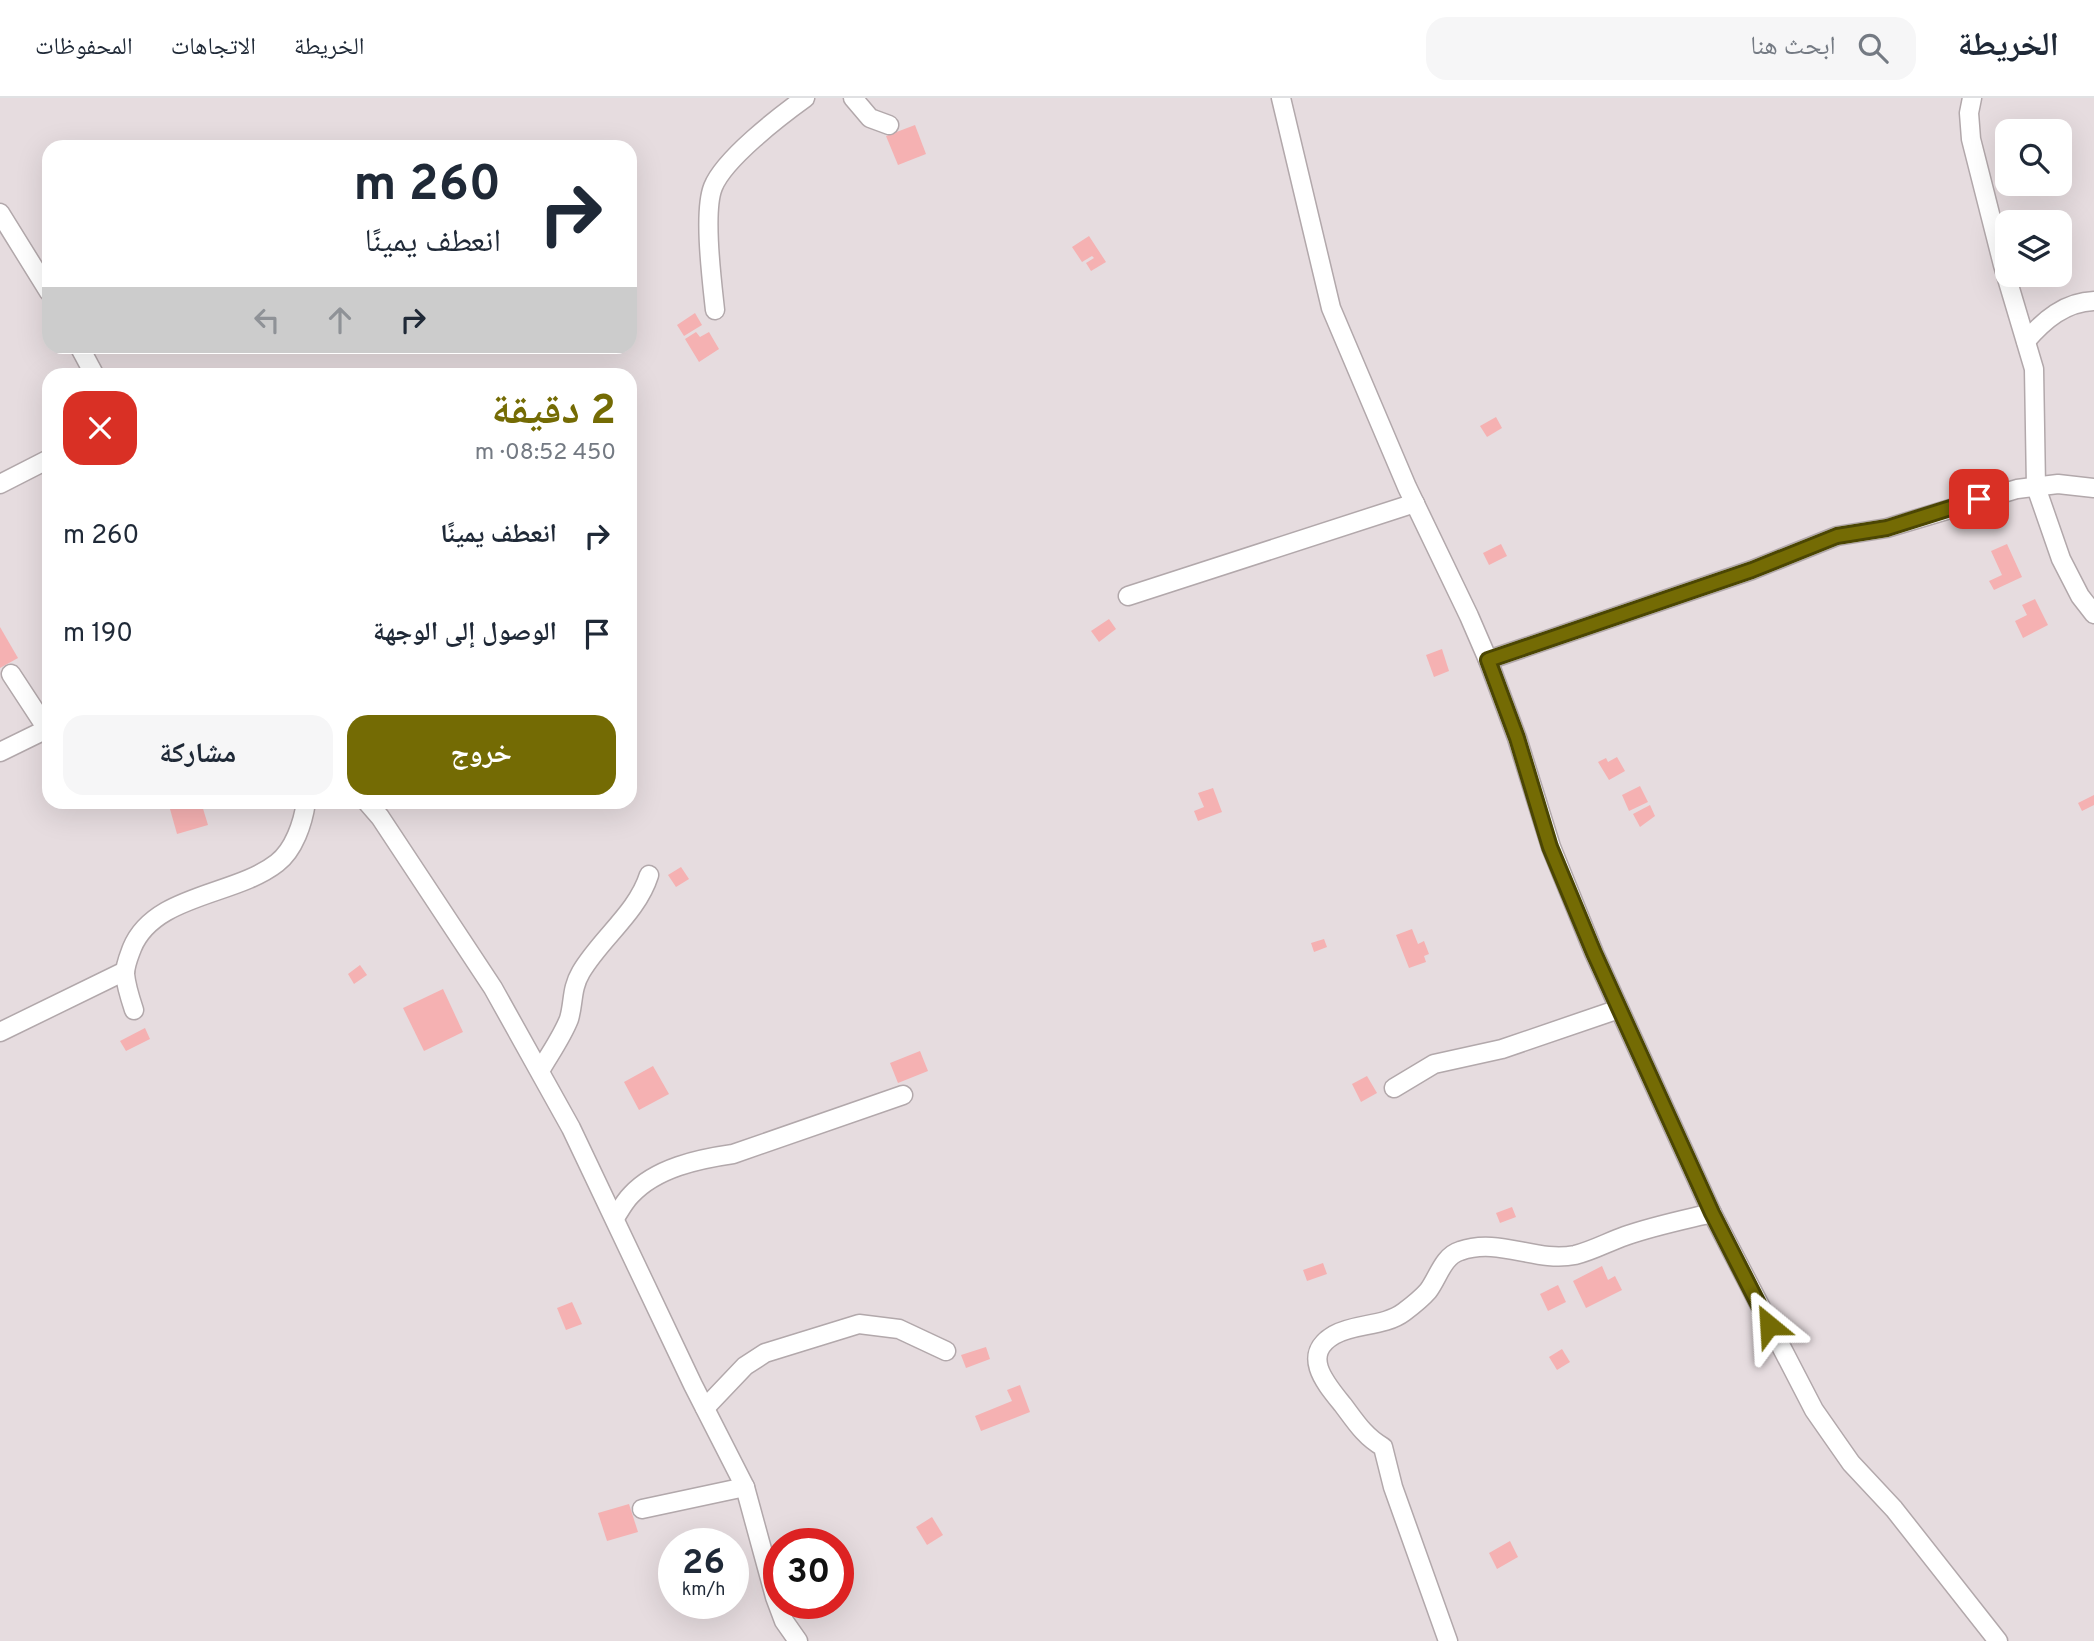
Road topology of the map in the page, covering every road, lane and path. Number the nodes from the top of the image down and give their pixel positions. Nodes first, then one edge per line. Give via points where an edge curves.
1 (805, 98) edge
2 (853, 98) edge
3 (1281, 98) edge
4 (1972, 98) edge
5 (889, 125) dead end
6 (0, 213) edge
7 (42, 281) edge
8 (2094, 301) edge
9 (715, 310) dead end
10 (2026, 341) junction
11 (42, 462) edge
12 (0, 484) edge
13 (2036, 487) junction
14 (2094, 488) edge
15 (1415, 503) junction
16 (1128, 596) dead end
17 (2094, 614) edge
18 (1488, 660) junction
19 (11, 674) dead end
20 (42, 720) edge
21 (42, 732) edge
22 (0, 752) edge
23 (305, 809) edge
24 (373, 809) edge
25 (649, 875) dead end
26 (125, 971) junction
27 (1619, 1009) junction
28 (134, 1010) dead end
29 (0, 1032) edge
30 (540, 1072) junction
31 (1394, 1088) dead end
32 (903, 1095) dead end
33 (1712, 1213) junction
34 (615, 1218) junction
35 (946, 1351) dead end
36 (705, 1408) junction
37 (746, 1487) junction
38 (642, 1509) dead end
39 (798, 1641) edge
40 (1448, 1641) edge
41 (1997, 1641) edge

1 - 9 street via 724,168 712,188 709,223
2 - 5 street via 870,118
3 - 15 street via 1331,308
4 - 10 street via 1971,139
6 - 7 street
8 - 10 street via 2063,308
10 - 13 street via 2034,369
11 - 12 street
13 - 14 street
13 - 17 street via 2061,559
13 - 18 street via 1887,528 1837,536 1752,570
15 - 16 street
15 - 18 street
18 - 27 street via 1550,847
19 - 20 street
21 - 22 street
23 - 26 street via 288,853 276,864 161,914 135,940
24 - 30 street via 493,988
25 - 30 street via 639,899 581,972 572,991 569,1017
26 - 28 street
26 - 29 street
27 - 31 street via 1502,1049 1434,1064
27 - 33 street
30 - 34 street
32 - 34 street via 733,1154 659,1173 632,1194
33 - 40 street via 1575,1255 1537,1256 1498,1246 1464,1249 1447,1260 1427,1292 1401,1315 1337,1333 1323,1343 1317,1356 1325,1384 1369,1439 1383,1447
33 - 41 street via 1814,1410 1851,1463 1894,1509
34 - 36 street
35 - 36 street via 899,1329 859,1324 765,1353
36 - 37 street
37 - 38 street
37 - 39 street via 775,1597

